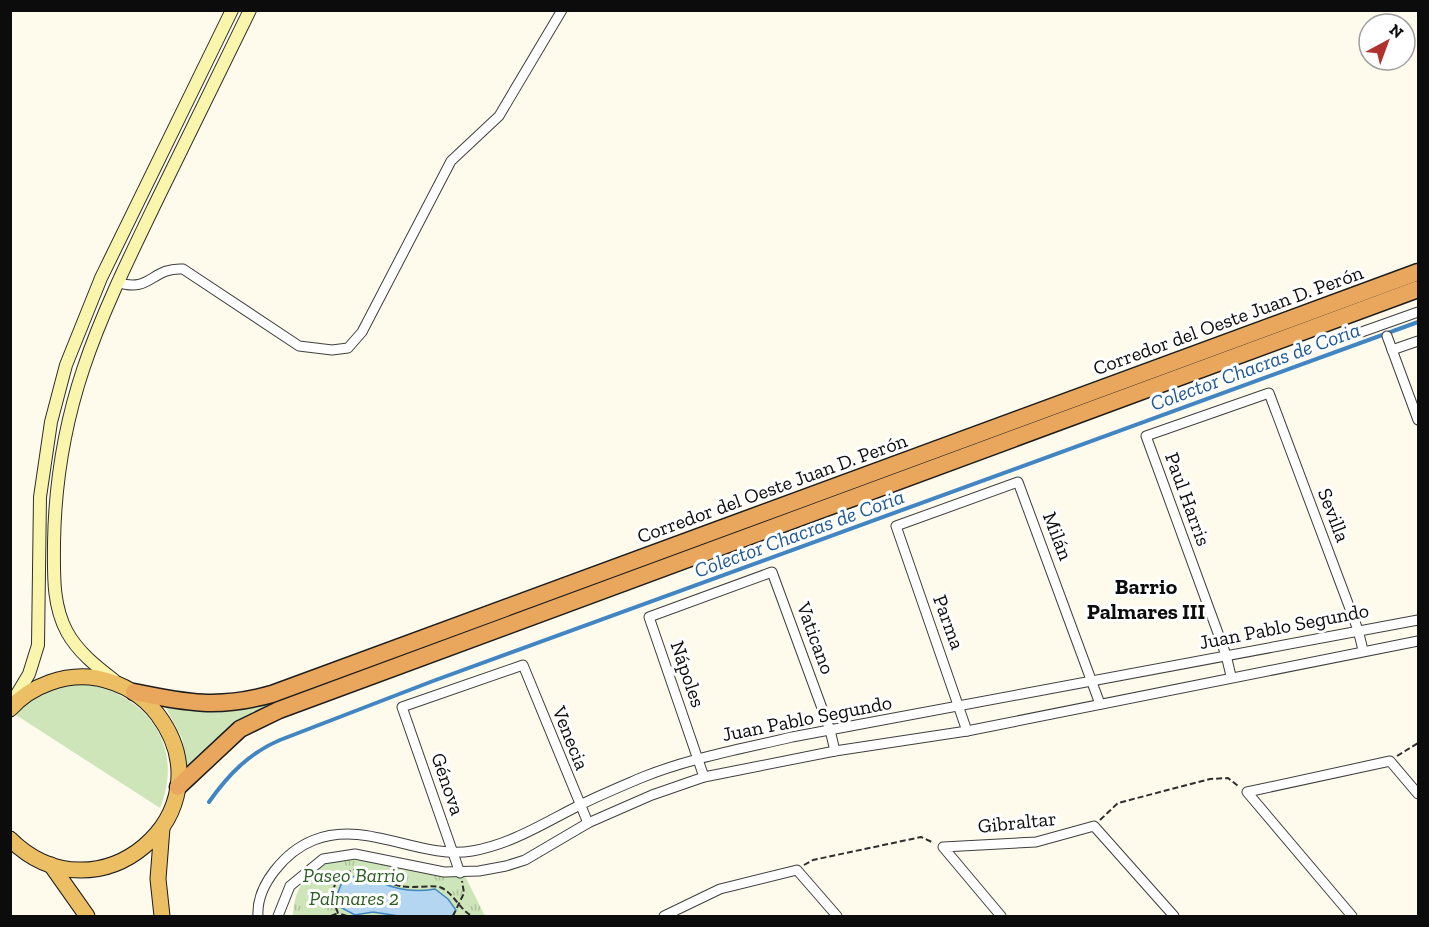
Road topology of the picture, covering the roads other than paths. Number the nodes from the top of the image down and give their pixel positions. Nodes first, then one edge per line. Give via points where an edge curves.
1 (232, 10) edge
2 (250, 10) edge
3 (562, 10) edge
4 (1419, 272) edge
5 (117, 282) junction
6 (1419, 289) edge
7 (1419, 312) edge
8 (1356, 334) dead end
9 (1387, 336) dead end
10 (1419, 340) edge
11 (1392, 350) junction
12 (1269, 393) joint
13 (1419, 420) edge
14 (1018, 482) joint
15 (772, 572) joint
16 (1419, 620) edge
17 (1358, 630) junction
18 (1419, 641) edge
19 (1362, 651) junction
20 (1226, 655) junction
21 (523, 665) joint
22 (1231, 676) junction
23 (1093, 680) junction
24 (127, 688) junction
25 (1100, 704) junction
26 (961, 706) junction
27 (10, 707) edge
28 (830, 730) junction
29 (967, 730) junction
30 (835, 751) junction
31 (699, 759) junction
32 (704, 777) junction
33 (178, 787) junction
34 (1419, 794) edge
35 (579, 805) junction
36 (588, 823) junction
37 (162, 828) junction
38 (10, 838) edge
39 (452, 851) junction
40 (51, 865) junction
41 (460, 873) junction
42 (87, 916) edge
43 (162, 916) edge
44 (258, 916) edge
45 (278, 916) edge
46 (664, 916) edge
47 (837, 916) edge
48 (1001, 916) edge
49 (1174, 916) edge
50 (1352, 916) edge

1 - 27 main road via 101,278 66,365 46,446 40,497 38,645 29,674
2 - 5 main road
3 - 5 street via 499,116 451,161 362,332 348,348 299,346 183,269 155,276 133,288
4 - 24 highway, Corredor del Oeste Juan D. Perón via 272,694 224,705
5 - 24 main road via 85,358 66,430 56,507 54,569 56,600 67,631 93,664
6 - 33 highway, Corredor del Oeste Juan D. Perón via 279,710 240,729
7 - 8 street
9 - 11 street
10 - 11 street
11 - 13 street
12 - 17 street, Sevilla
12 - 20 street, Paul Harris via 1146,436
14 - 23 street, Milán
14 - 26 street, Parma via 896,526
15 - 28 street, Vaticano
15 - 31 street, Nápoles via 649,617
16 - 17 street, Juan Pablo Segundo
17 - 19 street, Sevilla
17 - 20 street, Juan Pablo Segundo
18 - 19 street, Juan Pablo Segundo
19 - 22 street, Juan Pablo Segundo
20 - 22 street, Paul Harris
20 - 23 street, Juan Pablo Segundo
21 - 35 street, Venecia
21 - 39 street, Génova via 402,707
22 - 25 street, Juan Pablo Segundo
23 - 25 street, Milán
23 - 26 street, Juan Pablo Segundo
24 - 27 highway via 94,678 56,680
24 - 33 highway via 154,710 170,733 177,759
25 - 29 street, Juan Pablo Segundo
26 - 28 street, Juan Pablo Segundo
26 - 29 street, Parma
28 - 30 street, Vaticano
28 - 31 street, Juan Pablo Segundo
29 - 30 street, Juan Pablo Segundo
30 - 32 street, Juan Pablo Segundo
31 - 32 street, Nápoles
31 - 35 street, Juan Pablo Segundo via 645,776
32 - 36 street, Juan Pablo Segundo
33 - 37 highway
34 - 50 street via 1390,761 1246,792
35 - 36 street, Venecia
35 - 39 street, Juan Pablo Segundo via 513,840 470,851
36 - 41 street, Juan Pablo Segundo via 525,860
37 - 40 highway via 137,854 104,868 69,870
37 - 43 highway via 158,879
38 - 40 highway via 28,854
39 - 41 street, Génova
39 - 44 street, Juan Pablo Segundo via 371,836 318,838 298,849 273,873 264,889
40 - 42 highway
41 - 45 street, Juan Pablo Segundo via 355,854 323,859 290,886
46 - 47 street via 720,889 796,870
48 - 49 street, Gibraltar via 943,847 1036,842 1094,826

